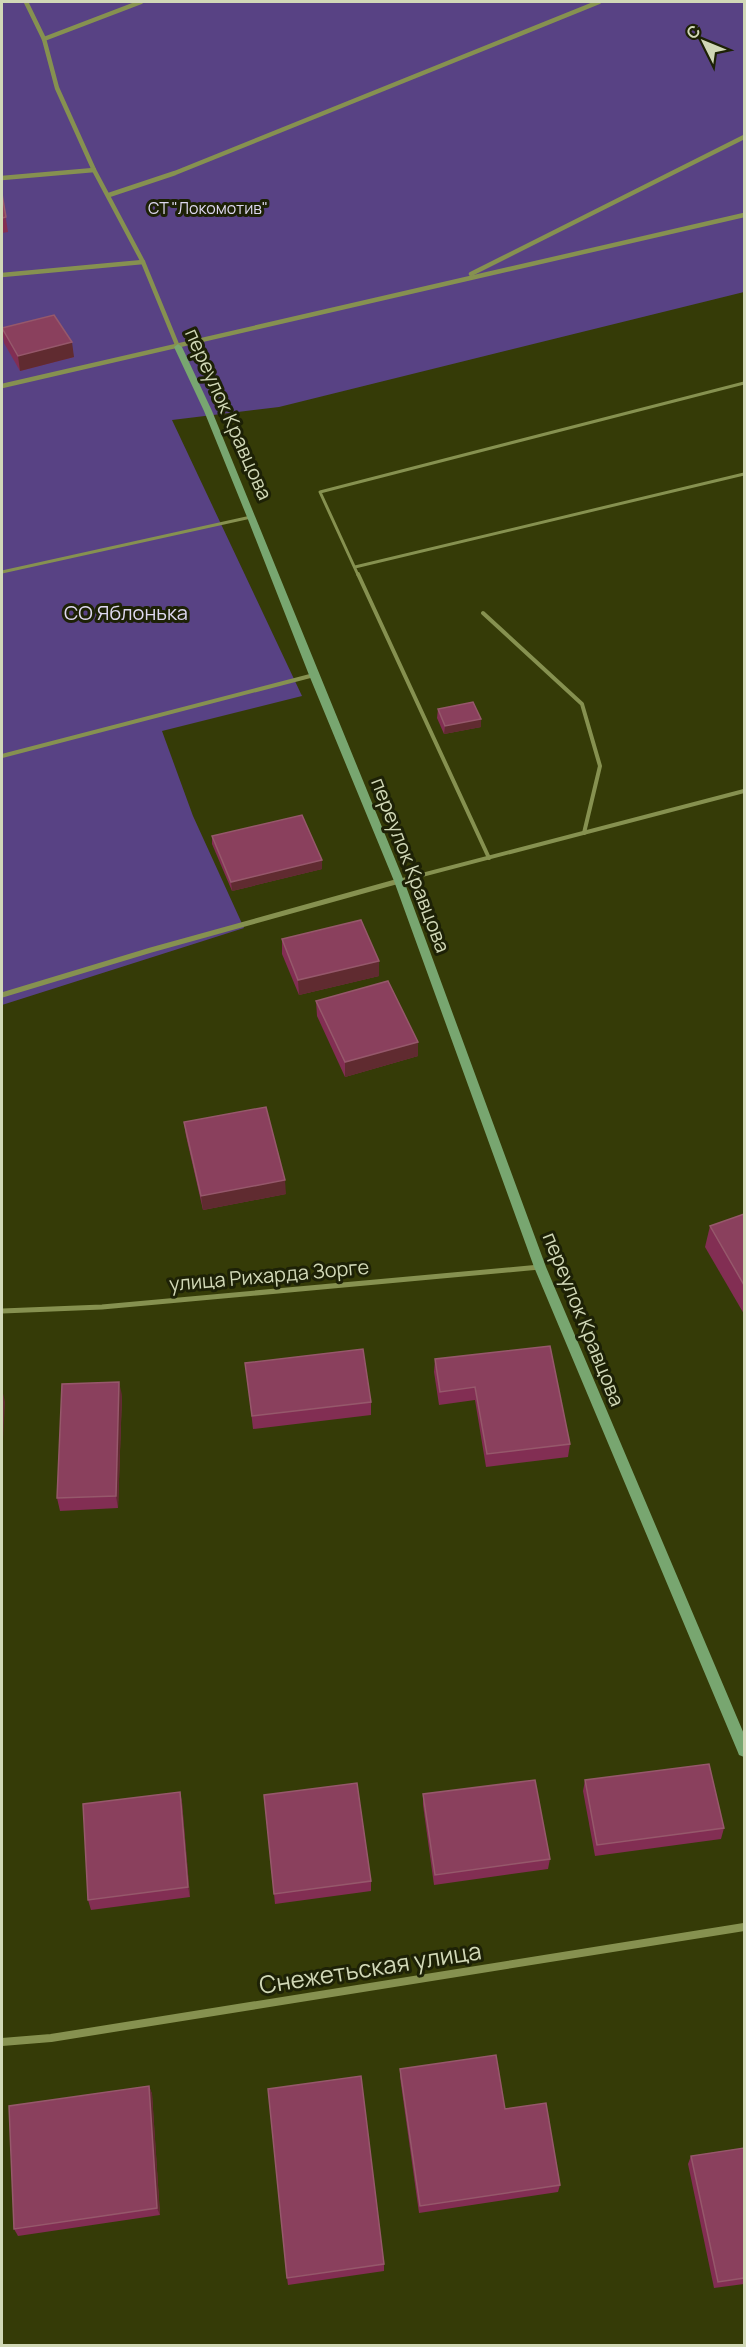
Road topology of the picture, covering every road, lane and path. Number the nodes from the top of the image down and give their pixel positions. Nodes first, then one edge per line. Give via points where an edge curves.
1 (26, 2) edge
2 (141, 2) edge
3 (599, 2) edge
4 (44, 39) junction
5 (744, 136) edge
6 (94, 170) junction
7 (2, 178) edge
8 (109, 195) junction
9 (744, 215) edge
10 (143, 262) junction
11 (2, 275) edge
12 (463, 278) junction
13 (178, 347) junction
14 (744, 382) edge
15 (2, 386) edge
16 (744, 474) edge
17 (252, 517) junction
18 (355, 567) junction
19 (2, 572) edge
20 (483, 612) dead end
21 (314, 675) junction
22 (2, 756) edge
23 (744, 791) edge
24 (584, 832) junction
25 (489, 858) junction
26 (399, 881) junction
27 (2, 995) edge
28 (540, 1267) junction
29 (2, 1311) edge
30 (744, 1750) edge
31 (744, 1927) edge
32 (2, 2042) edge

1 - 4 street, переулок Кравцова
2 - 4 street
3 - 8 street via 175,173
4 - 6 street, переулок Кравцова via 57,88
5 - 12 street
6 - 7 street
6 - 8 street, переулок Кравцова
8 - 10 street, переулок Кравцова
9 - 12 street
10 - 11 street
10 - 13 street, переулок Кравцова
12 - 13 street
13 - 15 street
13 - 17 street, переулок Кравцова
14 - 18 lane via 320,492
16 - 18 lane
17 - 19 lane
17 - 21 street, переулок Кравцова
18 - 25 lane
20 - 24 lane via 582,704 600,766
21 - 22 lane
21 - 26 street, переулок Кравцова
23 - 24 lane
24 - 25 lane
25 - 26 lane
26 - 27 street
26 - 28 street, переулок Кравцова
28 - 29 street, улица Рихарда Зорге via 102,1307
28 - 30 street, переулок Кравцова
31 - 32 street, Снежетьская улица via 51,2038

